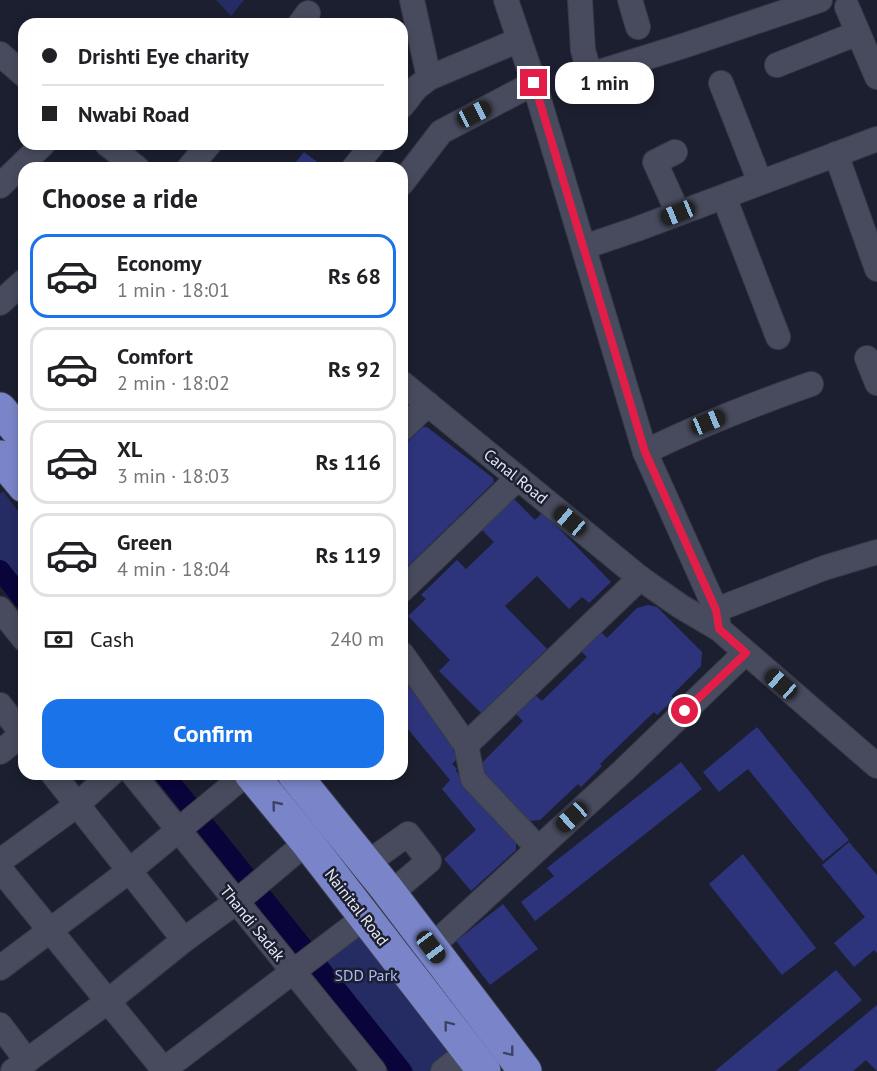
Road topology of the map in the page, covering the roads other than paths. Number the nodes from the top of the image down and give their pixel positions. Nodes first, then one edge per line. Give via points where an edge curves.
1 (412, 0) edge
2 (506, 0) edge
3 (580, 0) edge
4 (630, 0) edge
5 (820, 0) edge
6 (847, 7) dead end
7 (638, 27) dead end
8 (858, 33) junction
9 (519, 40) junction
10 (0, 54) edge
11 (777, 65) dead end
12 (18, 70) edge
13 (877, 77) edge
14 (429, 78) junction
15 (534, 83) junction
16 (721, 83) dead end
17 (408, 98) edge
18 (877, 139) edge
19 (37, 150) edge
20 (114, 150) edge
21 (204, 150) edge
22 (368, 150) edge
23 (675, 152) dead end
24 (836, 154) junction
25 (25, 162) edge
26 (129, 162) edge
27 (194, 162) edge
28 (359, 162) edge
29 (18, 168) edge
30 (408, 175) edge
31 (760, 182) junction
32 (0, 186) edge
33 (724, 196) junction
34 (678, 213) junction
35 (584, 247) junction
36 (877, 269) edge
37 (18, 286) edge
38 (0, 303) edge
39 (778, 337) dead end
40 (867, 358) dead end
41 (877, 383) edge
42 (811, 384) dead end
43 (408, 388) edge
44 (428, 404) junction
45 (0, 409) edge
46 (408, 423) edge
47 (18, 431) edge
48 (645, 452) junction
49 (518, 478) junction
50 (877, 552) edge
51 (640, 578) junction
52 (408, 584) edge
53 (0, 609) edge
54 (718, 620) junction
55 (16, 635) edge
56 (746, 653) junction
57 (408, 663) edge
58 (0, 705) edge
59 (18, 728) edge
60 (18, 738) edge
61 (466, 745) junction
62 (0, 752) edge
63 (877, 766) edge
64 (58, 780) edge
65 (104, 780) edge
66 (140, 780) edge
67 (239, 780) edge
68 (256, 780) edge
69 (299, 780) edge
70 (77, 805) junction
71 (191, 821) junction
72 (332, 821) junction
73 (307, 842) junction
74 (538, 848) junction
75 (0, 861) edge
76 (366, 864) junction
77 (0, 869) edge
78 (129, 871) junction
79 (248, 893) junction
80 (390, 894) junction
81 (365, 916) junction
82 (50, 930) junction
83 (184, 940) junction
84 (431, 947) junction
85 (305, 962) junction
86 (0, 968) edge
87 (107, 1002) junction
88 (0, 1025) edge
89 (477, 1061) edge
90 (20, 1066) edge
91 (163, 1070) edge
92 (374, 1071) edge
93 (443, 1071) edge
94 (525, 1071) edge

1 - 14 street
2 - 9 street
3 - 5 street via 582,50 590,75
4 - 7 street
6 - 8 street
8 - 11 street
8 - 13 street
9 - 14 street
9 - 15 street
10 - 12 street
14 - 17 street
15 - 30 street via 441,132
15 - 35 street
16 - 31 street
18 - 24 street
19 - 25 street
20 - 26 street
21 - 27 street
22 - 28 street
23 - 34 street via 655,162
24 - 31 street
24 - 36 street
29 - 32 street
31 - 33 street
33 - 34 street
33 - 39 street
34 - 35 street
35 - 48 street
37 - 38 street
40 - 41 street
42 - 48 street via 745,407
43 - 44 street, Canal Road
44 - 46 street
44 - 49 street, Canal Road
45 - 47 highway
48 - 54 street
49 - 51 street, Canal Road
49 - 52 street
50 - 54 street via 824,568
51 - 54 street, Canal Road via 680,606
51 - 61 street
53 - 55 street
54 - 56 street
56 - 63 street
56 - 74 street
57 - 61 street
58 - 59 street
60 - 62 street
61 - 74 street via 473,779
64 - 70 street
65 - 70 street
66 - 71 street, Thandi Sadak
67 - 71 street
73 -> 68 highway, Nainital Road
69 - 72 highway, Nainital Road
70 - 75 street
70 - 78 street
71 - 78 street
71 - 79 street, Thandi Sadak
72 - 73 highway
72 - 76 highway, Nainital Road
73 - 79 street
73 - 81 highway, Nainital Road
74 - 84 street
76 - 80 highway, Nainital Road
76 - 80 street via 408,834 429,861
77 - 82 street
78 - 82 street
78 - 83 street
79 - 83 street
79 - 85 street, Thandi Sadak
80 - 84 highway, Nainital Road
81 - 85 street
89 -> 81 highway, Nainital Road
82 - 86 street
82 - 87 street
83 - 87 street
84 -> 94 highway, Nainital Road
85 - 91 street
85 - 92 street, Thandi Sadak
87 - 90 street
87 - 91 street
88 - 90 street
89 - 93 street

